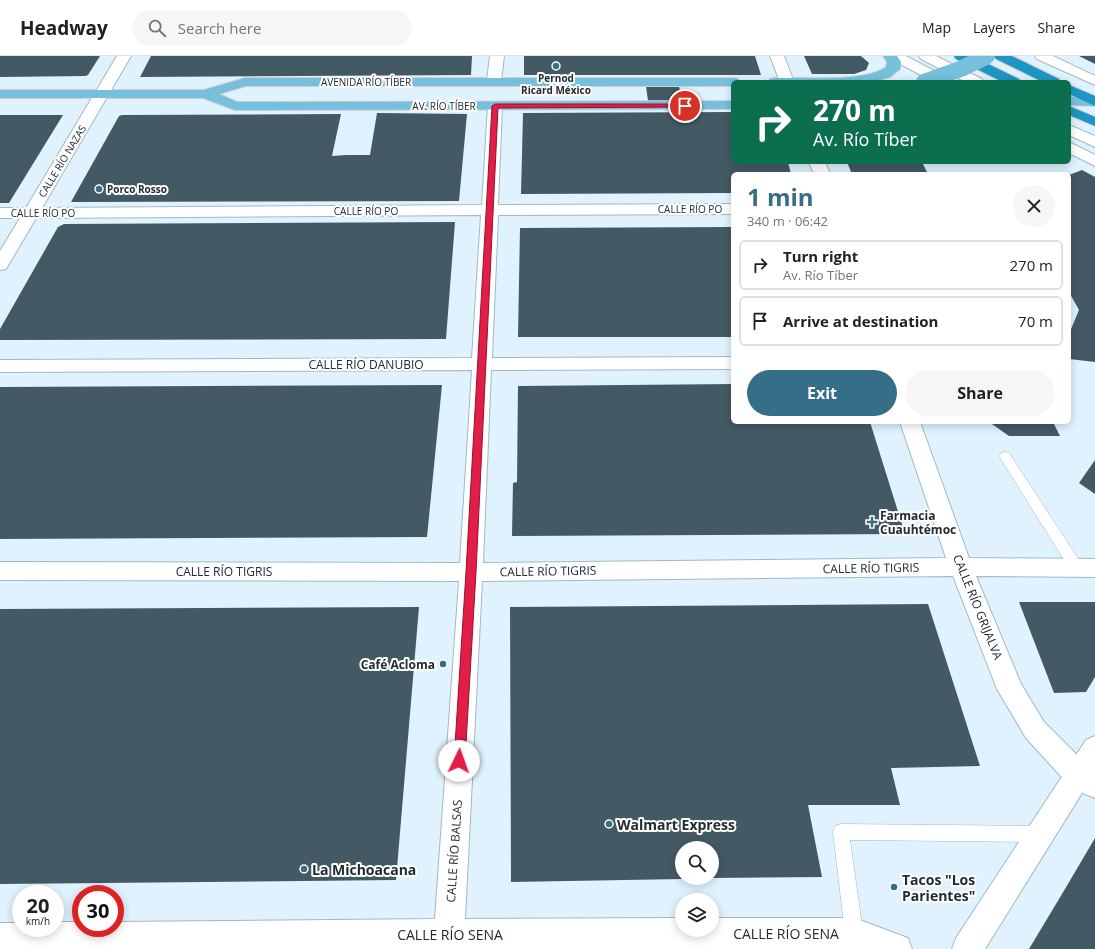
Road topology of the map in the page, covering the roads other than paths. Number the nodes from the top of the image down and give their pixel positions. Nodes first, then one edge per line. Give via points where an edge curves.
1 (124, 56) edge
2 (497, 56) edge
3 (777, 56) edge
4 (890, 56) edge
5 (896, 56) edge
6 (961, 56) edge
7 (987, 56) edge
8 (1001, 56) edge
9 (1042, 56) edge
10 (932, 59) edge
11 (786, 80) edge
12 (854, 80) edge
13 (930, 80) edge
14 (941, 80) edge
15 (973, 80) edge
16 (1010, 80) edge
17 (1050, 80) edge
18 (494, 81) junction
19 (1095, 81) edge
20 (731, 82) edge
21 (1071, 90) edge
22 (0, 94) edge
23 (102, 94) junction
24 (205, 94) junction
25 (731, 94) edge
26 (1071, 101) edge
27 (1095, 102) edge
28 (731, 105) edge
29 (495, 106) junction
30 (1071, 111) edge
31 (1095, 122) edge
32 (1071, 130) edge
33 (1095, 142) edge
34 (1071, 148) edge
35 (1095, 161) edge
36 (731, 209) edge
37 (491, 210) junction
38 (0, 213) edge
39 (30, 213) junction
40 (0, 265) edge
41 (731, 363) edge
42 (481, 364) junction
43 (0, 366) edge
44 (911, 424) edge
45 (1005, 456) dead end
46 (961, 567) junction
47 (1086, 568) edge
48 (0, 571) edge
49 (471, 572) junction
50 (1095, 748) edge
51 (1086, 780) edge
52 (1041, 834) junction
53 (854, 933) junction
54 (0, 938) edge
55 (448, 941) edge
56 (897, 949) edge
57 (968, 949) edge

1 - 23 street, CALLE RÍO NAZAS
2 - 18 street
3 - 11 street
4 - 12 main road via 894,62 890,73 880,77
5 - 14 street
6 - 16 highway
7 - 13 main road, bridge
8 - 17 highway
9 - 19 street
10 - 15 street
18 - 20 main road, AVENIDA RÍO TÍBER
18 - 24 main road, AVENIDA RÍO TÍBER via 245,82
21 - 27 highway
22 - 23 main road, AVENIDA RÍO TÍBER
23 - 24 main road, AVENIDA RÍO TÍBER
23 - 39 street, CALLE RÍO NAZAS
24 - 25 main road
24 - 29 main road, AV. RÍO TÍBER via 235,106
26 - 27 main road
28 - 29 main road, AV. RÍO TÍBER
29 - 37 street, CALLE RÍO BALSAS
30 - 31 highway
32 - 33 street
34 - 35 street
36 - 37 street, CALLE RÍO PO
37 - 39 street, CALLE RÍO PO
37 - 42 street, CALLE RÍO BALSAS
38 - 39 street, CALLE RÍO PO
39 - 40 street, CALLE RÍO NAZAS
41 - 42 street, CALLE RÍO DANUBIO
42 - 43 street, CALLE RÍO DANUBIO
42 - 49 street, CALLE RÍO BALSAS
44 - 46 street, CALLE RÍO GRIJALVA
45 - 47 lane
46 - 47 street, CALLE RÍO TIGRIS
46 - 49 street, CALLE RÍO TIGRIS
46 - 51 street, CALLE RÍO GRIJALVA via 1010,689 1035,730
48 - 49 street, CALLE RÍO TIGRIS
49 - 55 street, CALLE RÍO BALSAS
50 - 51 street
51 - 52 street
52 - 53 lane via 841,832
52 - 57 street
53 - 55 street, CALLE RÍO SENA
53 - 56 street, CALLE RÍO SENA
54 - 55 street, CALLE RÍO SENA

